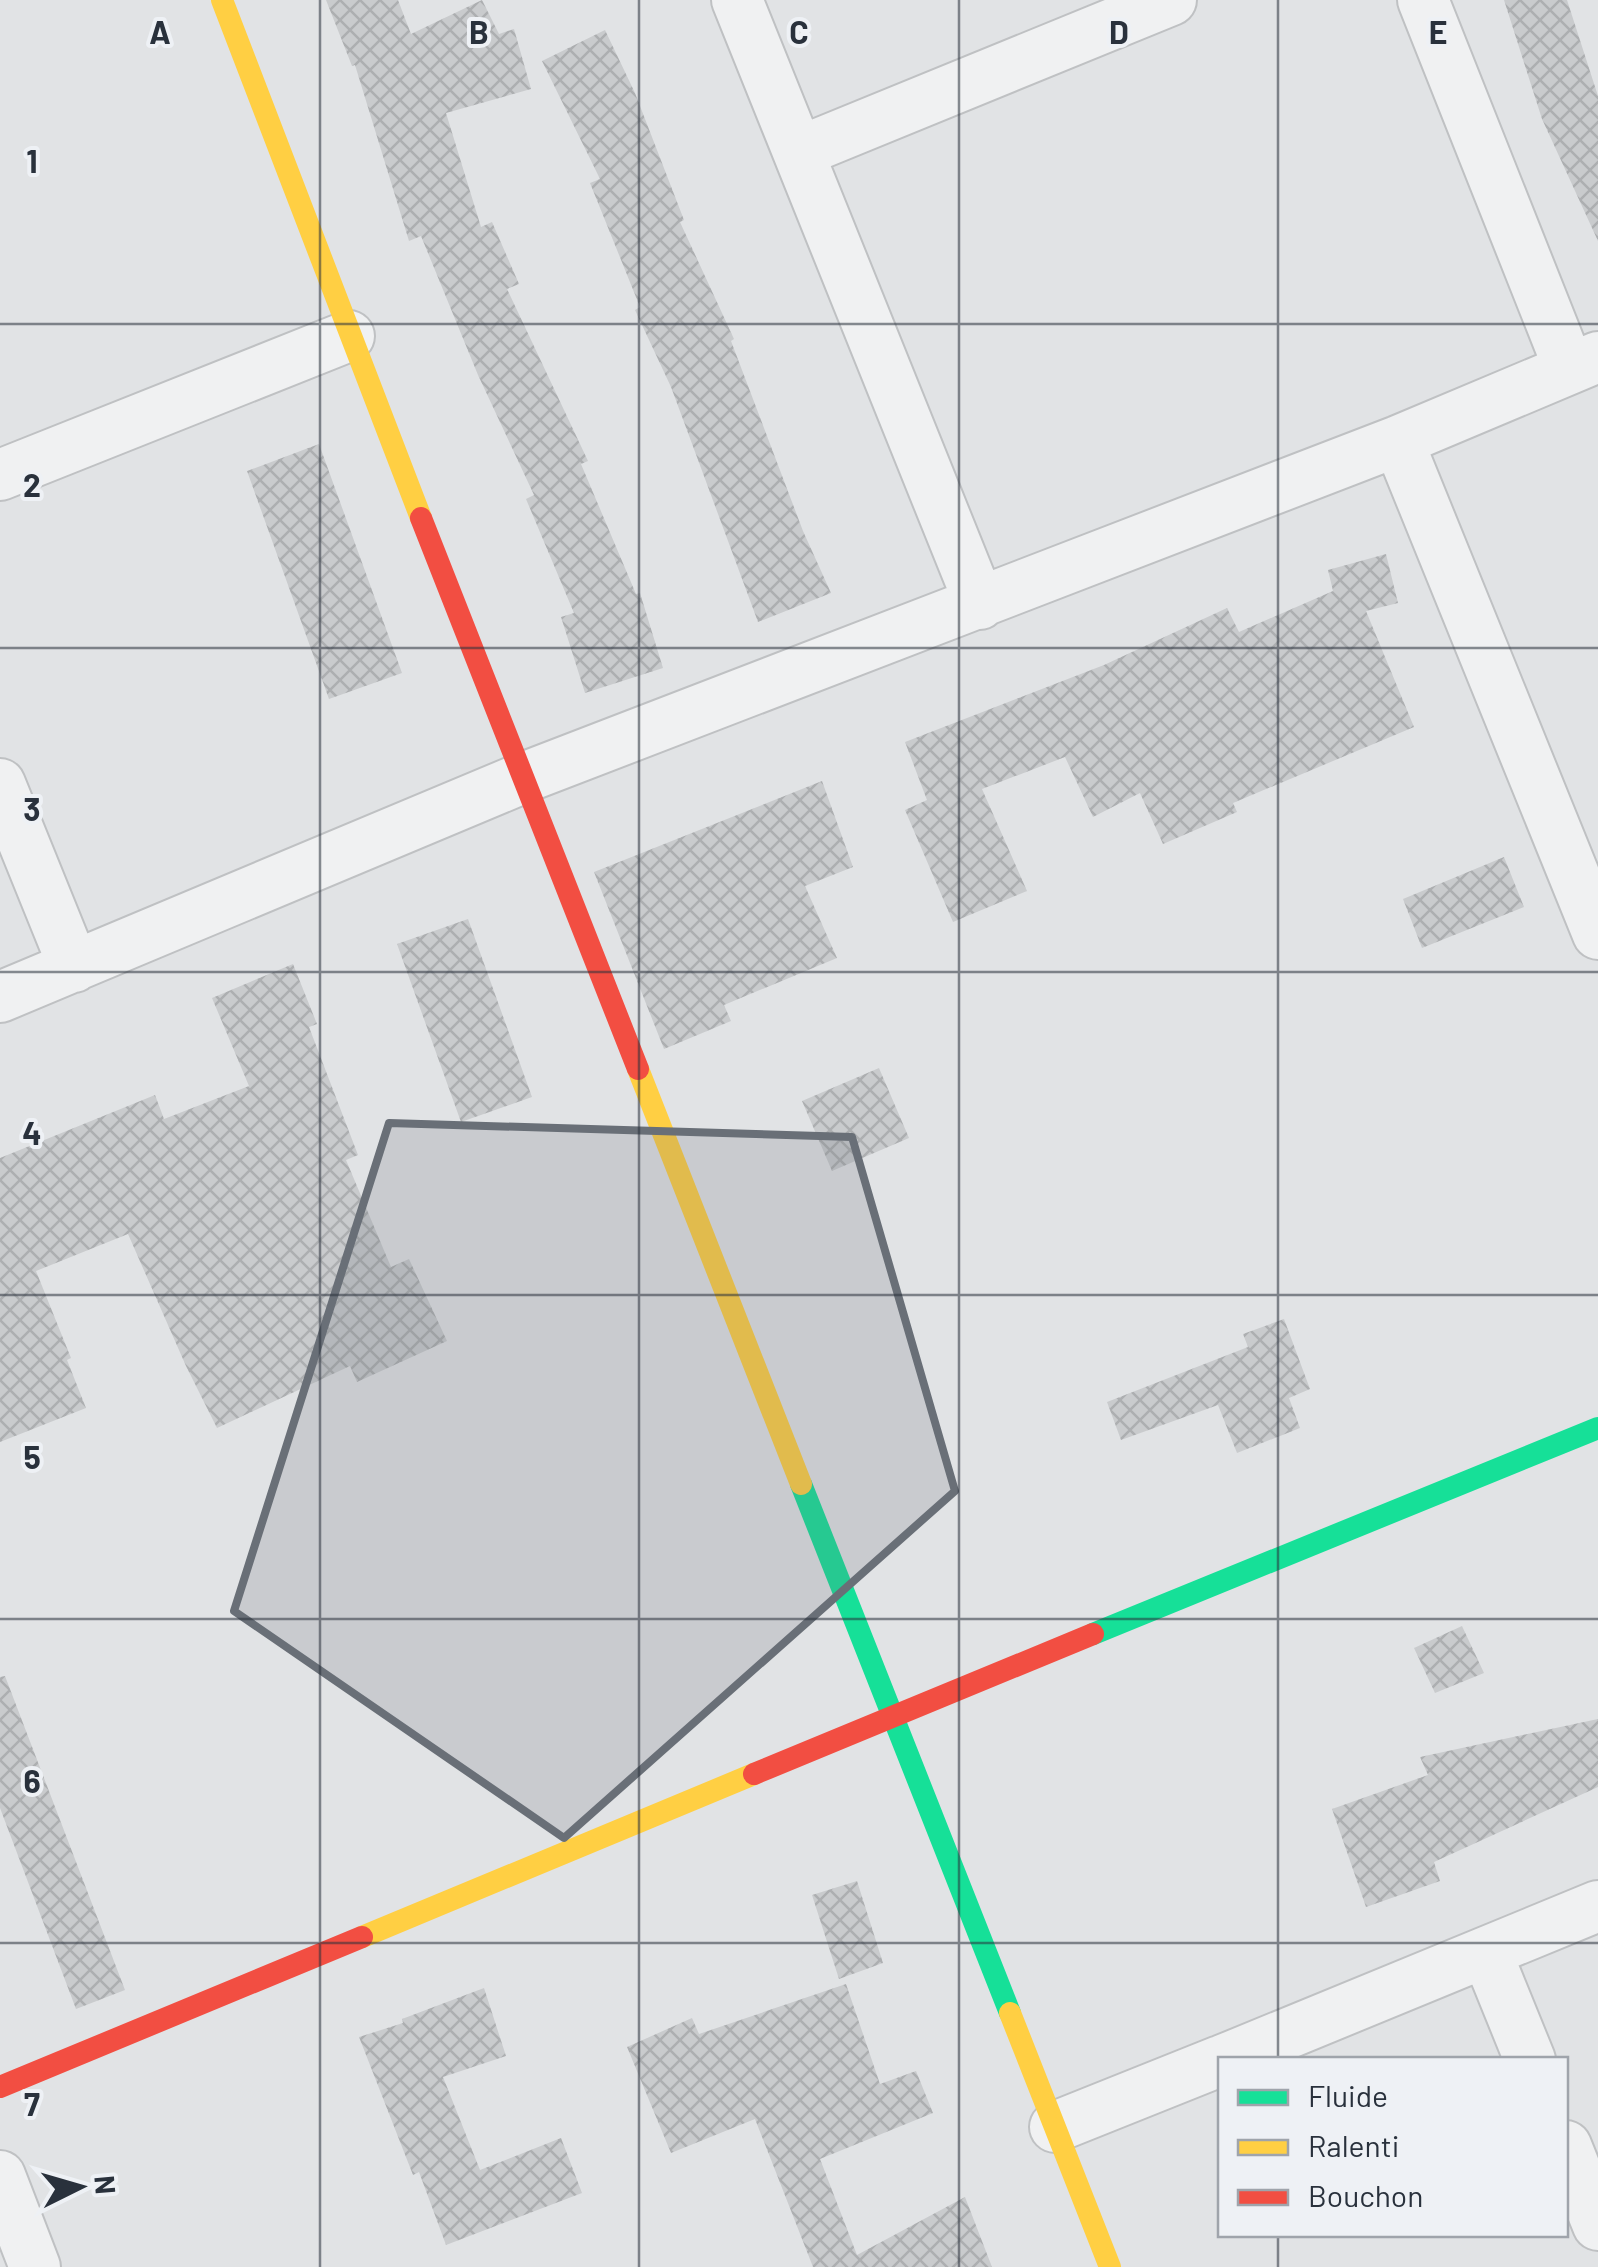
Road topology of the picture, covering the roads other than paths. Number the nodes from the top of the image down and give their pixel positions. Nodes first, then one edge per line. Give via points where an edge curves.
1 (222, 0) edge
2 (738, 0) edge
3 (1170, 0) edge
4 (1424, 0) edge
5 (799, 152) junction
6 (349, 336) junction
7 (1584, 363) edge
8 (1398, 441) junction
9 (0, 476) edge
10 (980, 604) junction
11 (523, 778) junction
12 (0, 784) edge
13 (1597, 928) edge
14 (74, 967) junction
15 (0, 997) edge
16 (1598, 1428) edge
17 (893, 1716) junction
18 (1598, 1906) edge
19 (1487, 1954) junction
20 (1230, 2057) edge
21 (1529, 2057) edge
22 (1218, 2062) edge
23 (0, 2087) edge
24 (1055, 2127) junction
25 (1568, 2151) edge
26 (0, 2176) edge
27 (1598, 2226) edge
28 (1105, 2266) edge
29 (35, 2267) edge

1 - 6 street
2 - 5 street
3 - 5 street
4 - 7 street
5 - 10 street
6 - 9 street
6 - 11 street
7 - 8 street
8 - 10 street
8 - 13 street
10 - 11 street
11 - 14 street
11 - 17 street
12 - 14 street
14 - 15 street
16 - 17 street
17 - 23 street
17 - 24 street
18 - 19 street
19 - 20 street
19 - 21 street
22 - 24 street
24 - 28 street
25 - 27 street
26 - 29 street

